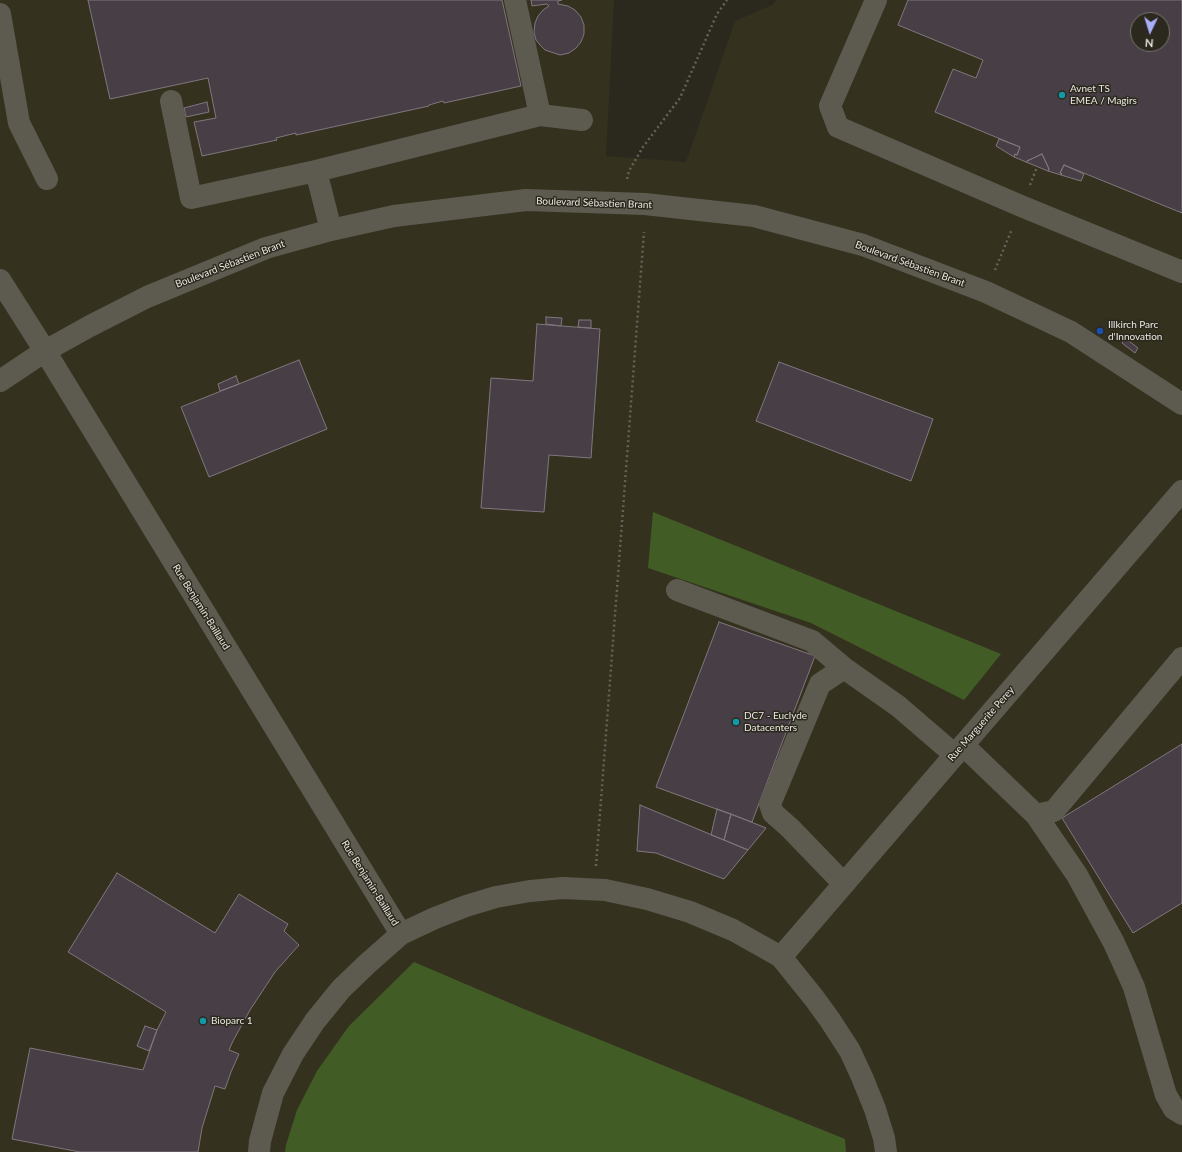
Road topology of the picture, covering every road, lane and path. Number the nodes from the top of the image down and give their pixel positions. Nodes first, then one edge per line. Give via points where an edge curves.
1 (515, 0) edge
2 (727, 0) edge
3 (876, 0) edge
4 (0, 14) edge
5 (171, 100) dead end
6 (540, 115) junction
7 (582, 120) dead end
8 (316, 171) junction
9 (47, 179) dead end
10 (620, 203) junction
11 (331, 230) junction
12 (644, 232) dead end
13 (1182, 272) edge
14 (0, 280) edge
15 (45, 351) junction
16 (0, 381) edge
17 (1182, 404) edge
18 (1178, 504) edge
19 (677, 590) dead end
20 (1182, 658) edge
21 (844, 668) junction
22 (959, 750) junction
23 (1036, 815) junction
24 (844, 884) junction
25 (595, 890) junction
26 (402, 934) junction
27 (781, 957) junction
28 (1182, 1114) edge
29 (259, 1152) edge
30 (886, 1152) edge

1 - 6 street
2 - 10 path via 717,14 680,98 629,171
3 - 13 street via 830,106 838,127
4 - 9 street via 19,123
5 - 8 street via 191,198
6 - 7 street
6 - 8 street
8 - 11 street
10 - 11 street, Boulevard Sébastien Brant via 526,200 394,216
10 - 17 street, Boulevard Sébastien Brant via 754,216 863,245 986,292 1070,332
11 - 15 street, Boulevard Sébastien Brant via 266,248 147,297
12 - 25 path
14 - 15 street, Rue Benjamin-Baillaud
15 - 16 street, Boulevard Sébastien Brant
15 - 26 street, Rue Benjamin-Baillaud
18 - 22 street, Rue Marguerite Perey
19 - 21 street via 812,641
20 - 23 street via 1054,811
21 - 22 street
21 - 24 street via 820,684 770,804 773,813
22 - 23 street
22 - 24 street, Rue Marguerite Perey
23 - 28 street via 1077,875 1114,943 1134,987 1166,1095 1174,1109
24 - 27 street, Rue Marguerite Perey
25 - 26 street via 563,888 496,897 466,906
25 - 27 street via 647,898 690,912 733,930
26 - 29 street via 341,989 315,1021 273,1093
27 - 30 street via 814,998 850,1051 875,1109

